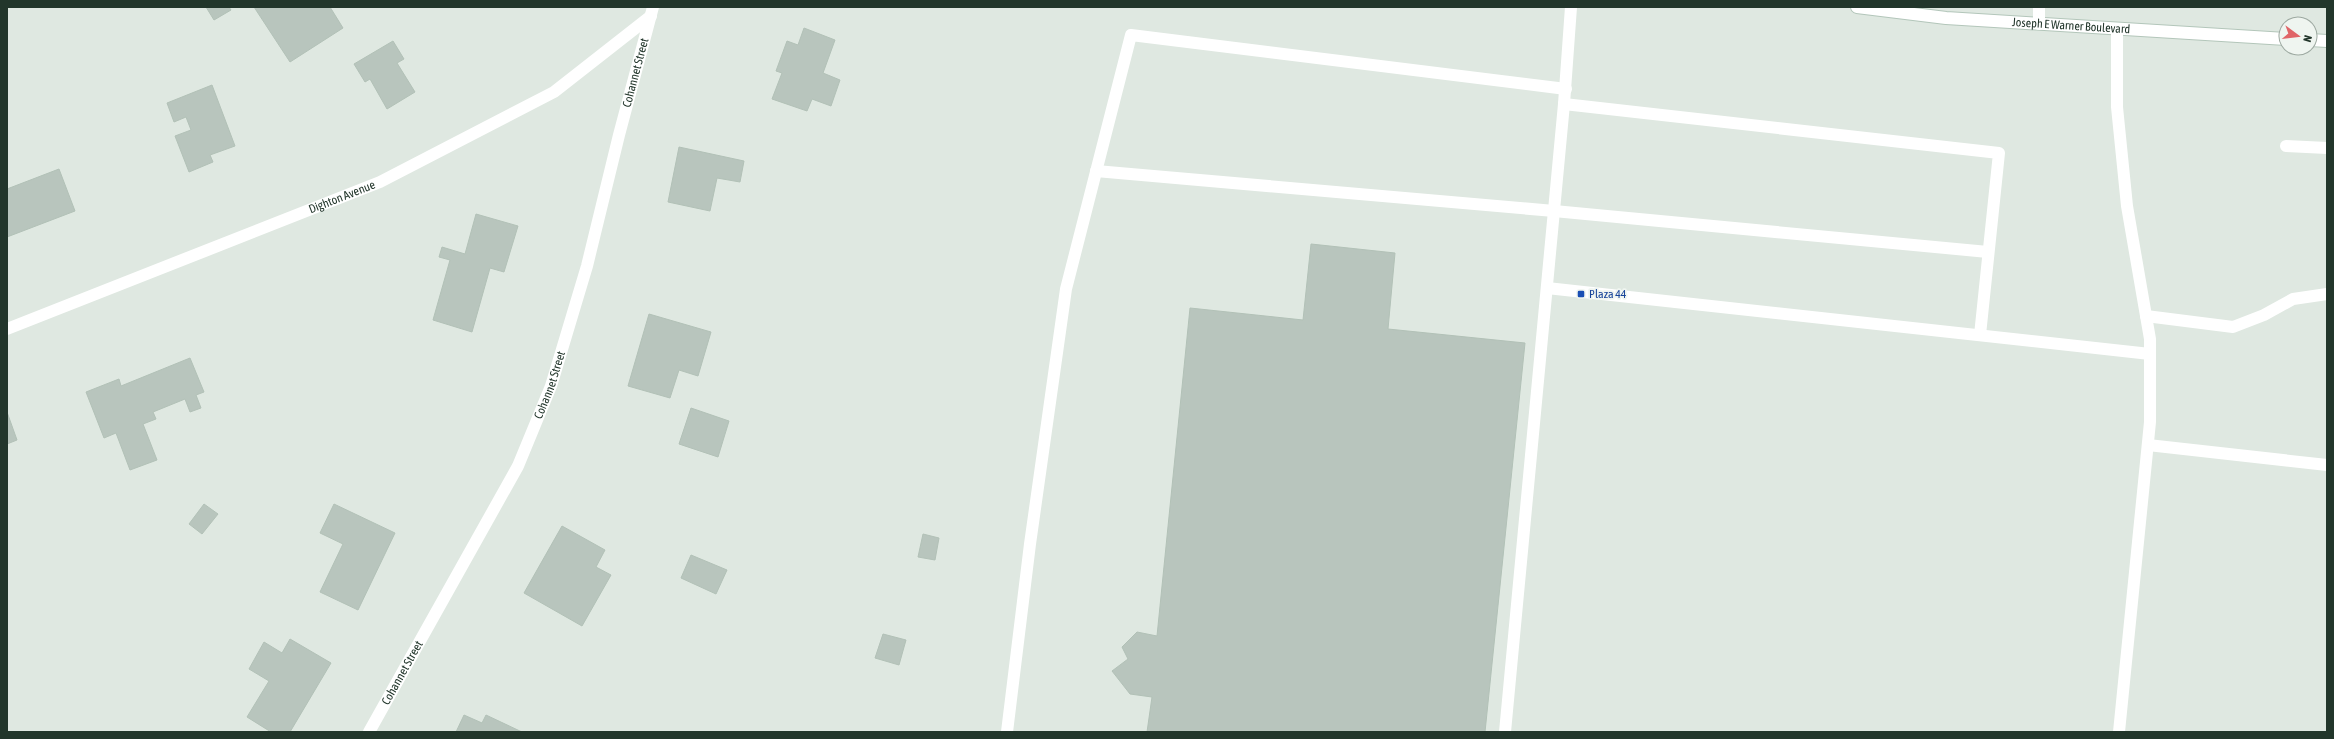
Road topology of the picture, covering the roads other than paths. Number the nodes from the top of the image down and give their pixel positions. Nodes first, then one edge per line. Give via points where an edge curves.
1 (1571, 7) edge
2 (1857, 7) edge
3 (2039, 7) edge
4 (652, 12) edge
5 (2039, 24) junction
6 (2117, 29) junction
7 (2278, 39) edge
8 (1566, 89) junction
9 (1564, 104) junction
10 (2286, 146) dead end
11 (2327, 148) edge
12 (1096, 171) junction
13 (1554, 210) junction
14 (1988, 252) junction
15 (1547, 288) junction
16 (2327, 294) edge
17 (2146, 316) junction
18 (7, 329) edge
19 (1980, 336) junction
20 (2150, 354) junction
21 (2148, 445) junction
22 (2327, 465) edge
23 (369, 732) edge
24 (1007, 732) edge
25 (1505, 732) edge
26 (2119, 732) edge

1 - 8 street
2 - 5 street, Joseph E Warner Boulevard via 1946,18
3 - 5 street
4 - 18 street, Dighton Avenue via 554,92 380,182
4 - 23 street, Cohannet Street via 587,266 551,386 518,466
5 - 6 street, Joseph E Warner Boulevard
6 - 7 street, Joseph E Warner Boulevard
6 - 17 street via 2118,122 2127,206
8 - 9 street
8 - 12 street via 1131,36
9 - 13 street
9 - 14 street via 1999,153
10 - 11 street
12 - 13 street
12 - 24 street via 1066,289 1030,544
13 - 14 street
13 - 15 street
14 - 19 street
15 - 19 street
15 - 25 street
16 - 17 street via 2293,299 2264,315 2233,327
17 - 20 street
19 - 20 street
20 - 21 street
21 - 22 street
21 - 26 street

